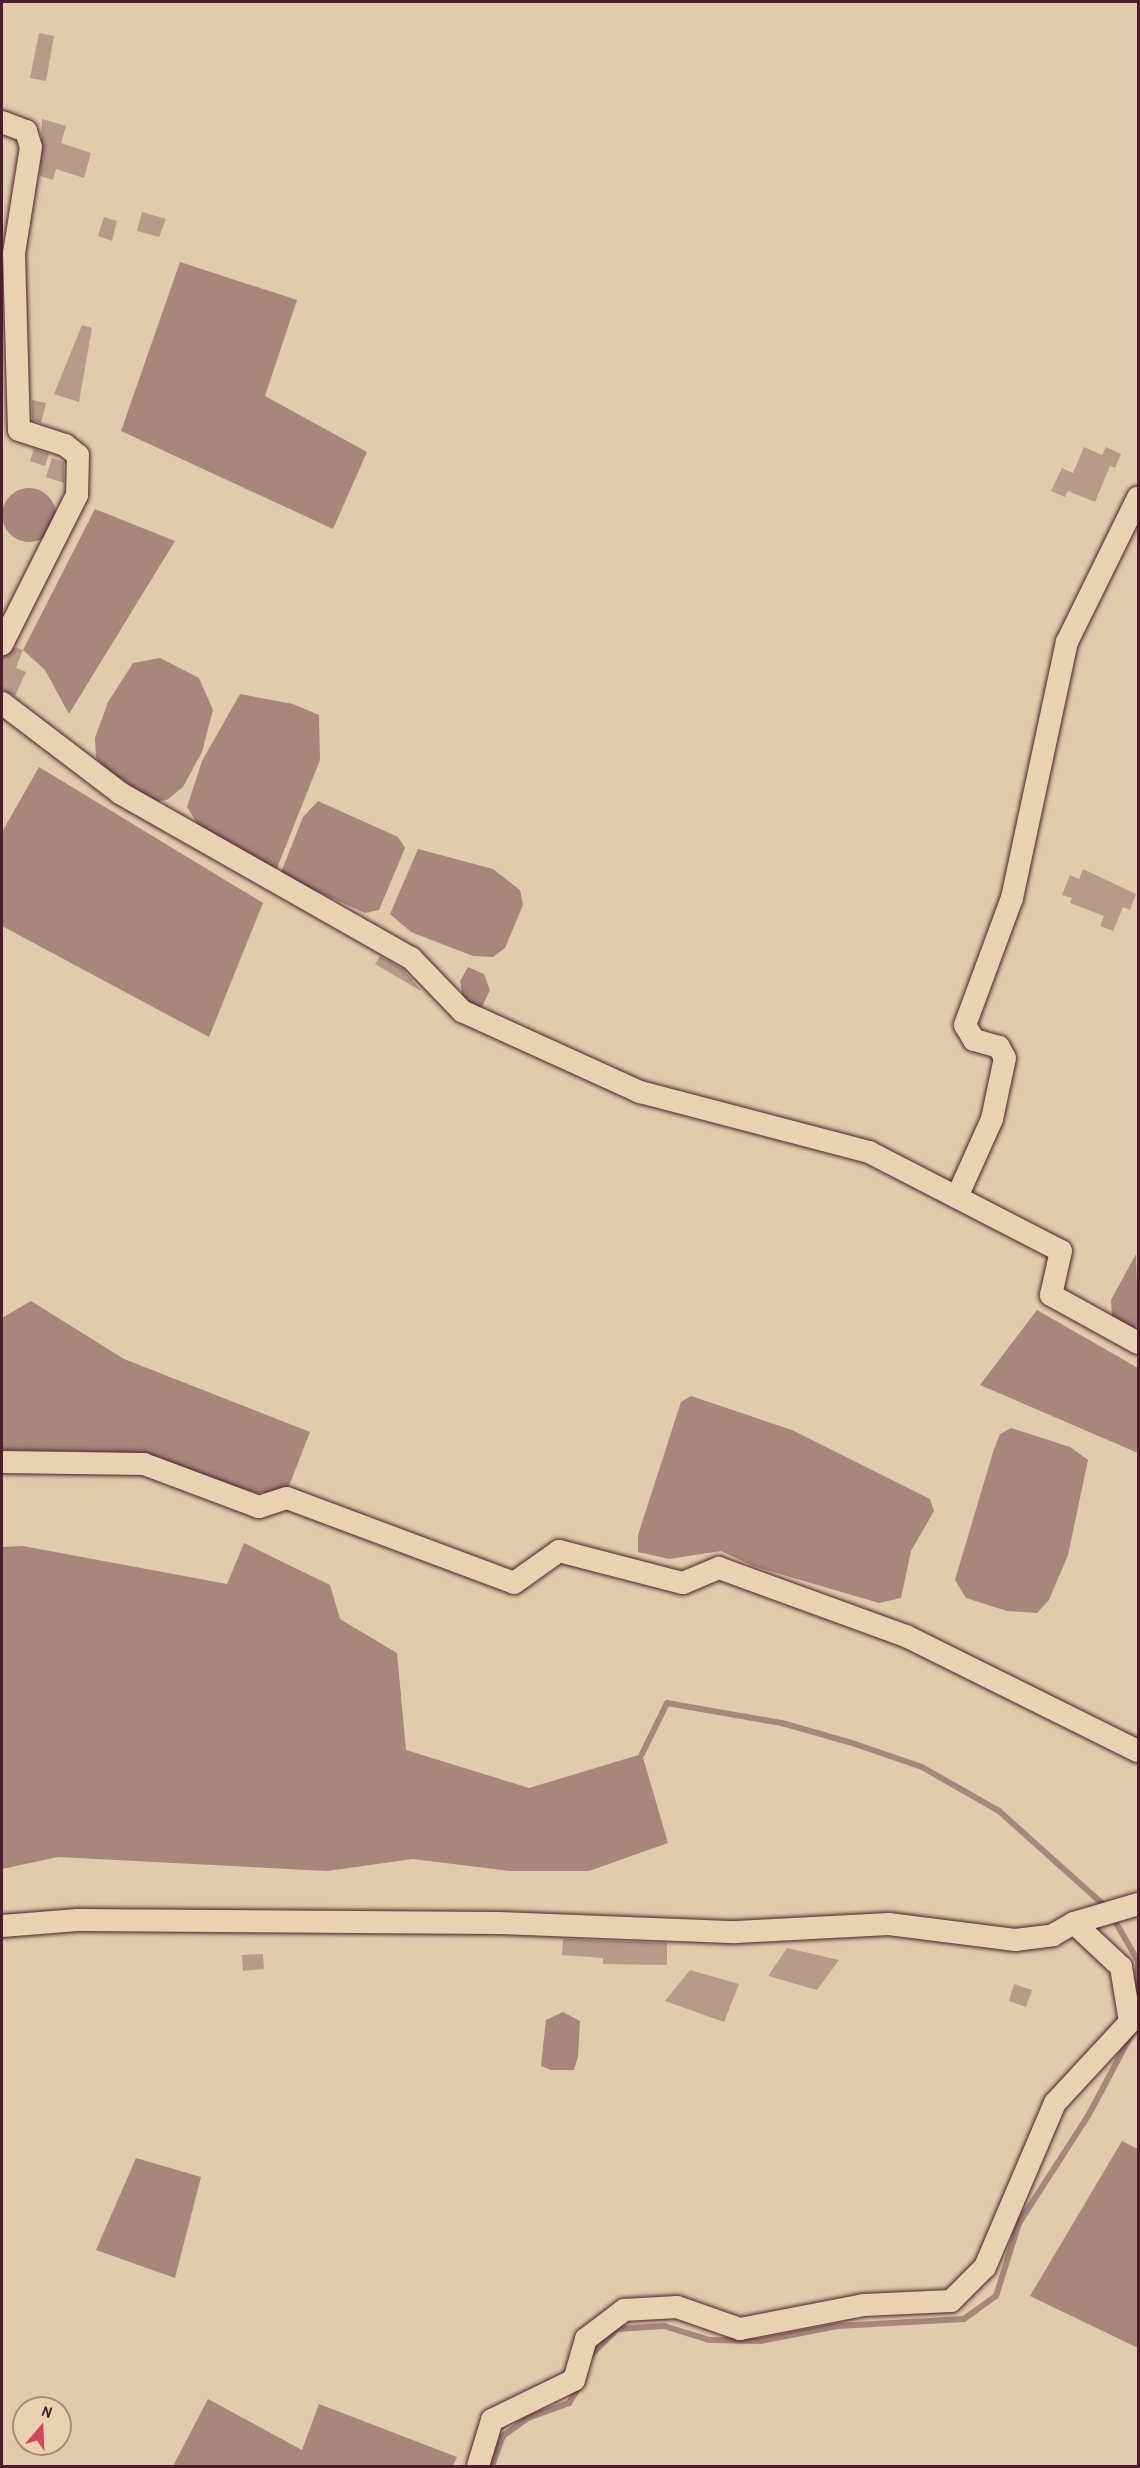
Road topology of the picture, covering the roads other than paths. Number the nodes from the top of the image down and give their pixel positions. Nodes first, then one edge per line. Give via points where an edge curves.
1 (2, 122) edge
2 (1138, 498) edge
3 (2, 644) edge
4 (2, 703) edge
5 (957, 1197) junction
6 (1138, 1343) edge
7 (2, 1462) edge
8 (1138, 1751) edge
9 (1132, 1905) edge
10 (1074, 1923) junction
11 (2, 1926) edge
12 (478, 2466) edge

1 - 3 street via 26,131 31,147 14,253 19,430 65,445 78,455 77,495
2 - 5 street via 1067,642 1012,898 965,1025 974,1040 999,1047 1005,1058 992,1119
4 - 5 street via 120,793 411,958 462,1011 640,1092 869,1152
5 - 6 street via 1061,1251 1051,1295
7 - 8 street via 144,1464 259,1508 287,1498 514,1583 559,1551 683,1582 719,1568 906,1636
9 - 10 street
10 - 11 street via 1053,1935 1016,1940 889,1924 736,1932 413,1922 78,1920
10 - 12 street via 1121,1967 1130,2022 1055,2103 985,2267 951,2301 864,2305 740,2329 677,2307 624,2310 586,2339 574,2380 492,2420

